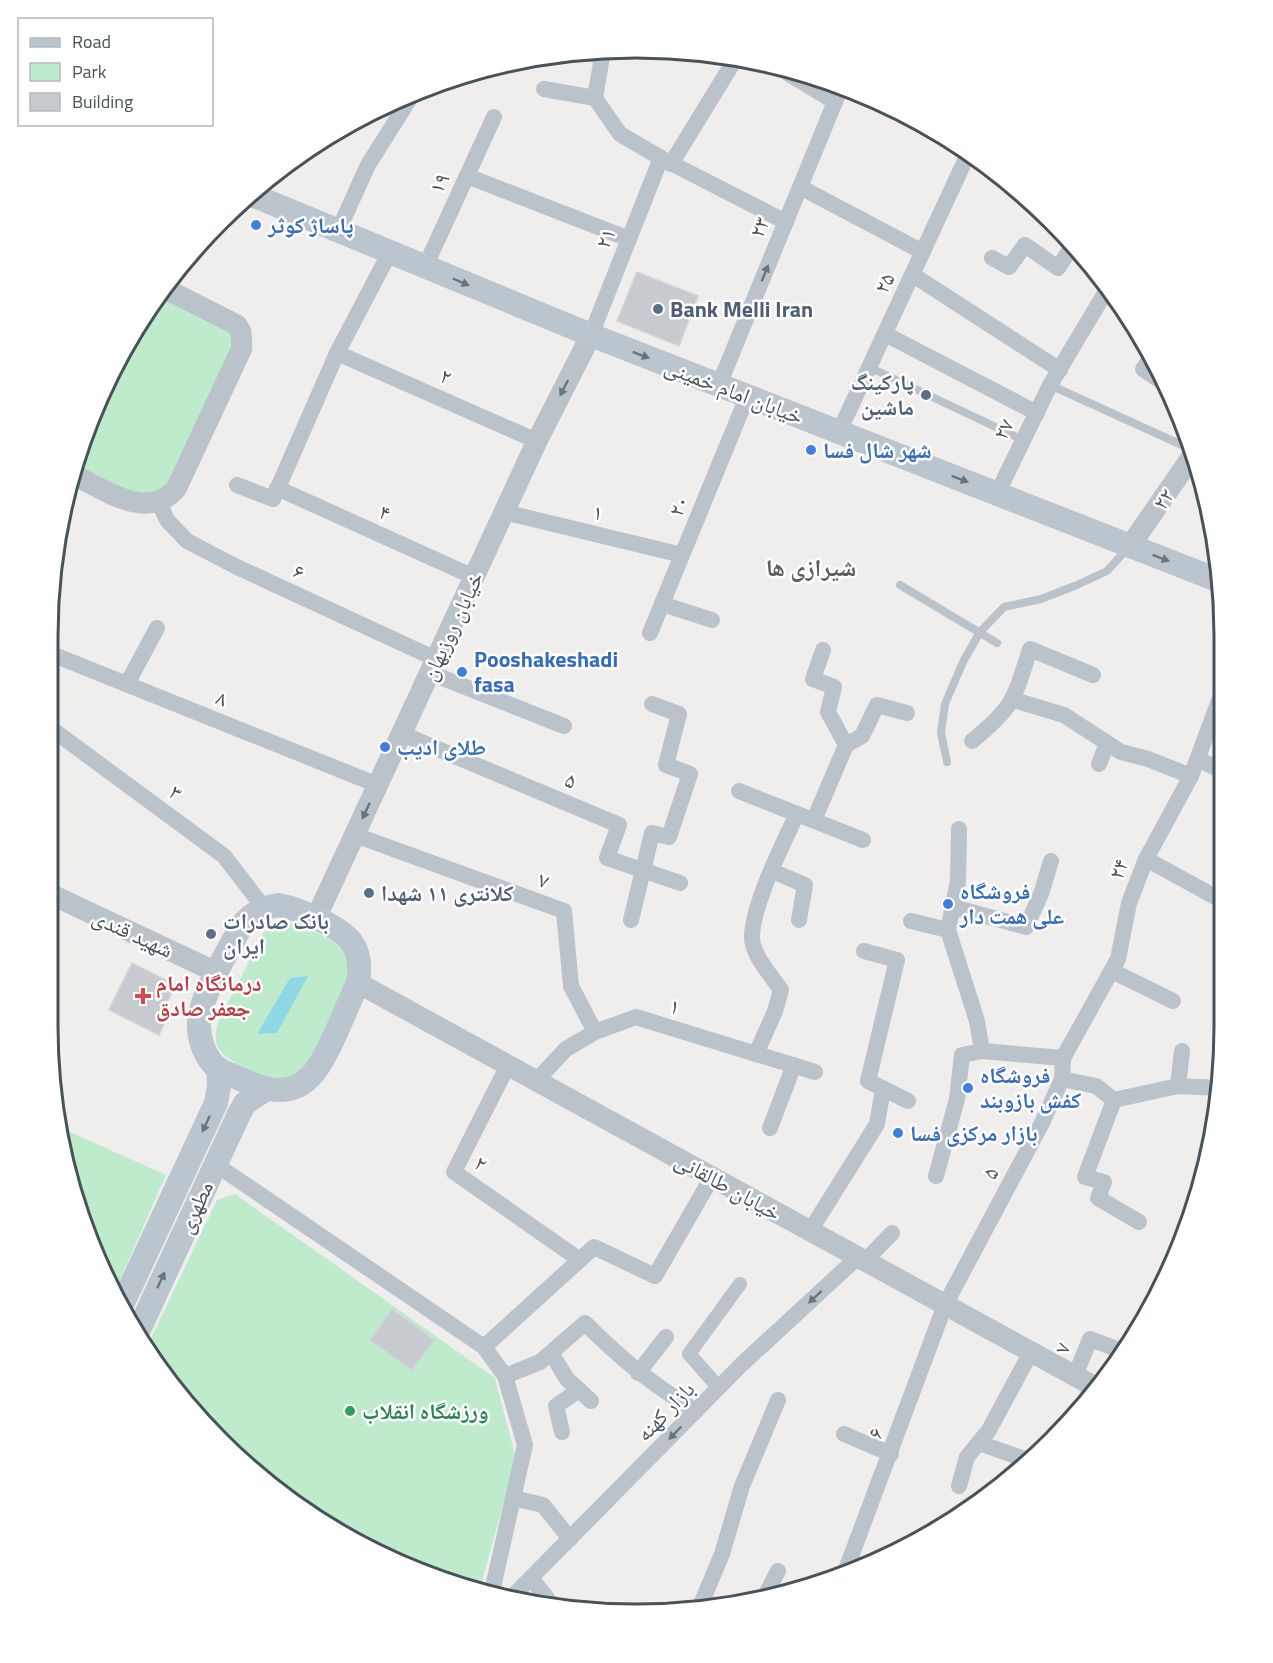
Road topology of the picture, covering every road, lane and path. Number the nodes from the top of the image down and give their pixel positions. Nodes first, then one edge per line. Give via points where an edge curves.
1 (599, 60) edge
2 (730, 66) edge
3 (544, 89) dead end
4 (838, 94) edge
5 (595, 98) junction
6 (405, 107) edge
7 (494, 117) dead end
8 (666, 161) junction
9 (965, 161) edge
10 (467, 176) junction
11 (800, 187) junction
12 (260, 198) edge
13 (786, 222) junction
14 (338, 231) junction
15 (628, 239) junction
16 (390, 252) junction
17 (923, 252) junction
18 (1071, 255) edge
19 (992, 258) dead end
20 (425, 267) junction
21 (913, 275) junction
22 (173, 292) edge
23 (1103, 296) edge
24 (885, 334) junction
25 (591, 335) junction
26 (337, 353) junction
27 (1146, 364) edge
28 (869, 368) junction
29 (1060, 370) junction
30 (1152, 375) edge
31 (719, 385) junction
32 (1050, 385) junction
33 (747, 397) junction
34 (1037, 413) junction
35 (839, 432) junction
36 (1023, 440) junction
37 (537, 441) junction
38 (1182, 446) edge
39 (1188, 463) edge
40 (81, 478) edge
41 (237, 485) dead end
42 (278, 488) junction
43 (997, 494) junction
44 (159, 503) junction
45 (504, 512) junction
46 (1130, 546) junction
47 (682, 555) junction
48 (474, 577) junction
49 (1211, 578) edge
50 (900, 585) dead end
51 (662, 604) junction
52 (712, 620) dead end
53 (157, 628) dead end
54 (980, 632) junction
55 (650, 633) dead end
56 (997, 643) dead end
57 (823, 650) dead end
58 (58, 657) edge
59 (433, 666) junction
60 (1093, 675) dead end
61 (127, 684) junction
62 (1014, 700) junction
63 (652, 704) dead end
64 (907, 713) dead end
65 (1214, 717) edge
66 (564, 726) dead end
67 (58, 734) edge
68 (402, 734) junction
69 (972, 741) dead end
70 (1107, 743) junction
71 (846, 745) junction
72 (1198, 759) junction
73 (947, 762) dead end
74 (1100, 764) dead end
75 (1214, 767) edge
76 (1191, 776) junction
77 (378, 785) junction
78 (739, 791) dead end
79 (797, 814) junction
80 (814, 820) junction
81 (959, 830) dead end
82 (355, 835) junction
83 (863, 840) dead end
84 (1146, 859) junction
85 (1051, 861) dead end
86 (642, 870) junction
87 (772, 872) junction
88 (680, 883) dead end
89 (1214, 896) edge
90 (58, 898) edge
91 (953, 907) junction
92 (264, 908) junction
93 (316, 918) junction
94 (630, 920) dead end
95 (799, 920) dead end
96 (911, 921) dead end
97 (948, 930) junction
98 (864, 951) dead end
99 (1112, 971) junction
100 (218, 973) junction
101 (358, 983) junction
102 (1173, 1001) dead end
103 (595, 1032) junction
104 (982, 1051) junction
105 (1182, 1051) dead end
106 (756, 1054) junction
107 (1064, 1058) junction
108 (508, 1065) junction
109 (794, 1065) junction
110 (218, 1068) junction
111 (815, 1072) dead end
112 (1062, 1079) junction
113 (536, 1081) junction
114 (1178, 1086) junction
115 (1211, 1088) edge
116 (883, 1089) junction
117 (265, 1090) junction
118 (1114, 1100) junction
119 (908, 1101) dead end
120 (770, 1128) dead end
121 (215, 1164) junction
122 (936, 1176) dead end
123 (711, 1177) junction
124 (1138, 1222) dead end
125 (810, 1231) junction
126 (892, 1233) dead end
127 (862, 1259) junction
128 (580, 1260) junction
129 (740, 1284) dead end
130 (126, 1297) edge
131 (945, 1305) junction
132 (141, 1325) edge
133 (666, 1337) dead end
134 (484, 1347) junction
135 (1116, 1349) edge
136 (1031, 1352) junction
137 (551, 1353) junction
138 (638, 1373) junction
139 (505, 1376) junction
140 (1075, 1376) junction
141 (1090, 1384) edge
142 (719, 1388) junction
143 (778, 1400) dead end
144 (696, 1411) junction
145 (562, 1432) dead end
146 (844, 1434) dead end
147 (979, 1443) junction
148 (891, 1454) junction
149 (1021, 1458) edge
150 (959, 1485) dead end
151 (513, 1498) junction
152 (570, 1539) junction
153 (848, 1565) edge
154 (778, 1571) dead end
155 (531, 1578) junction
156 (493, 1586) edge
157 (769, 1589) edge
158 (517, 1592) edge
159 (546, 1597) edge
160 (702, 1601) edge

1 - 5 street
2 - 8 street, ۲۱
3 - 5 street
4 - 11 street, ۲۳
5 - 8 street via 620,134
6 - 14 street via 368,165
7 - 10 street, ۱۹
8 - 13 street
8 - 15 street, ۲۱
9 - 17 street, ۲۵
10 - 15 street
10 - 20 street, ۱۹
11 - 13 street, ۲۳
11 - 17 street
12 - 14 main road, خیابان امام خمینی
31 -> 13 street, ۲۳
14 - 16 main road, خیابان امام خمینی
15 - 25 street, ۲۱
16 - 20 main road, خیابان امام خمینی
16 - 26 street
17 - 21 street, ۲۵
18 - 19 street via 1058,268 1025,245 1009,267
20 -> 25 main road, خیابان امام خمینی
21 - 24 street, ۲۵
21 - 29 street
22 - 44 street via 237,325 243,340 176,489
23 - 29 street
24 - 28 street, ۲۵
24 - 34 street
25 -> 31 main road, خیابان امام خمینی
25 -> 37 street, خیابان روزبهان
26 - 37 street, ۲
26 - 42 street
27 - 30 street via 1143,369
28 - 35 street, ۲۵
28 - 36 lane
29 - 32 street, ۲۷
31 - 33 main road, خیابان امام خمینی
32 - 34 street, ۲۷
32 - 38 lane
33 - 35 main road, خیابان امام خمینی
33 - 47 street, ۲۰
34 - 36 street, ۲۷
35 -> 43 main road, خیابان امام خمینی
36 - 43 street, ۲۷
37 - 45 street, خیابان روزبهان
39 - 46 street, ۲۲
40 - 44 street via 137,504
41 - 42 street via 273,499
42 - 48 street, ۴
43 - 46 main road, خیابان امام خمینی
44 - 59 street, ۶ via 167,520 187,541
45 - 47 street, ۱
45 - 48 street, خیابان روزبهان
46 -> 49 main road, خیابان امام خمینی
46 - 54 lane via 1107,571 1041,599 1004,607
47 - 51 street, ۲۰
48 - 59 street, خیابان روزبهان
50 - 54 lane
51 - 52 street
51 - 55 street, ۲۰
53 - 61 street
54 - 56 lane
54 - 73 lane via 945,704 941,733
57 - 71 street via 813,679 834,687 828,712
58 - 61 street, ۸
59 - 66 street
59 - 68 street, خیابان روزبهان
60 - 62 street via 1030,649
61 - 77 street, ۸
62 - 69 street via 999,719
62 - 70 street via 1064,715
63 - 86 street via 679,714 666,765 690,774 669,837 652,833
64 - 71 street via 876,705 862,736
65 - 72 street, ۲۴
67 - 92 street, ۳ via 224,856
68 - 77 street, خیابان روزبهان
68 - 86 street, ۵ via 619,825 607,858
70 - 74 street
70 - 76 street via 1121,752
71 - 80 street
72 - 75 street
72 - 76 street, ۲۴
76 - 84 street, ۲۴
77 -> 82 street, خیابان روزبهان
78 - 79 street
79 - 80 street
79 - 87 street
80 - 83 street
81 - 91 street
82 - 93 street, خیابان روزبهان
82 - 103 street, ۷ via 564,911 571,986
84 - 89 street
84 - 99 street, ۲۴ via 1129,903
85 - 91 street via 1026,927
86 - 88 street, ۵
86 - 94 street
87 - 95 street via 805,885
87 - 106 street via 752,938 760,959 781,990
90 - 100 street, شهید قندی
91 - 97 street
92 - 93 main road via 293,907
92 - 100 main road via 241,926
93 - 101 main road via 351,940 359,961
96 - 97 street
97 - 104 street via 977,1022
98 - 116 street via 897,960 868,1082
99 - 102 street
99 - 107 street, ۲۴
100 - 110 main road via 202,1006 199,1023 200,1040
101 - 108 street, خیابان طالقانی
101 - 117 main road via 310,1077 281,1091
103 - 106 street, ۱ via 636,1017
103 - 113 street, ۱ via 566,1049
104 - 107 street
104 - 122 street via 962,1055 957,1099
105 - 114 street
106 - 109 street, ۱
107 - 112 street, ۵
108 - 113 street, خیابان طالقانی
108 - 128 street, ۲ via 454,1172
109 - 111 street, ۱
109 - 120 street
110 - 117 main road
110 -> 130 main road, مطهری via 216,1103
112 - 118 street via 1096,1086
112 - 131 street, ۵
113 - 123 street, خیابان طالقانی
114 - 115 street
114 - 118 street
116 - 119 street
116 - 125 street via 877,1124
117 - 121 main road, مطهری via 244,1103
118 - 124 street via 1085,1177 1104,1182 1098,1198
132 -> 121 main road, مطهری
121 - 134 street
123 - 125 street, خیابان طالقانی
123 - 128 street via 655,1276 594,1247
125 - 127 street, خیابان طالقانی
126 - 127 street, بازار کهنه
127 - 131 street, خیابان طالقانی
127 -> 142 street, بازار کهنه
128 - 134 street
129 - 142 street via 689,1354
131 - 136 street, خیابان طالقانی
131 - 148 street, ۶
133 - 138 street
134 - 139 street
135 - 140 street, ۷ via 1090,1339
136 - 140 street, خیابان طالقانی
136 - 147 street
137 - 138 street via 585,1323
137 - 139 street via 540,1362
137 - 145 street via 567,1379 585,1396 556,1406
138 - 144 street
139 - 151 street via 525,1445
140 - 141 street, خیابان طالقانی
142 - 144 street, بازار کهنه
143 - 160 street via 742,1486 722,1554
144 -> 152 street, بازار کهنه
146 - 148 street
147 - 149 street
147 - 150 street via 967,1457
148 - 153 street, ۶
151 - 152 street via 543,1506
151 - 156 street
152 - 155 street, بازار کهنه
154 - 157 street
155 - 158 street, بازار کهنه
155 - 159 street

